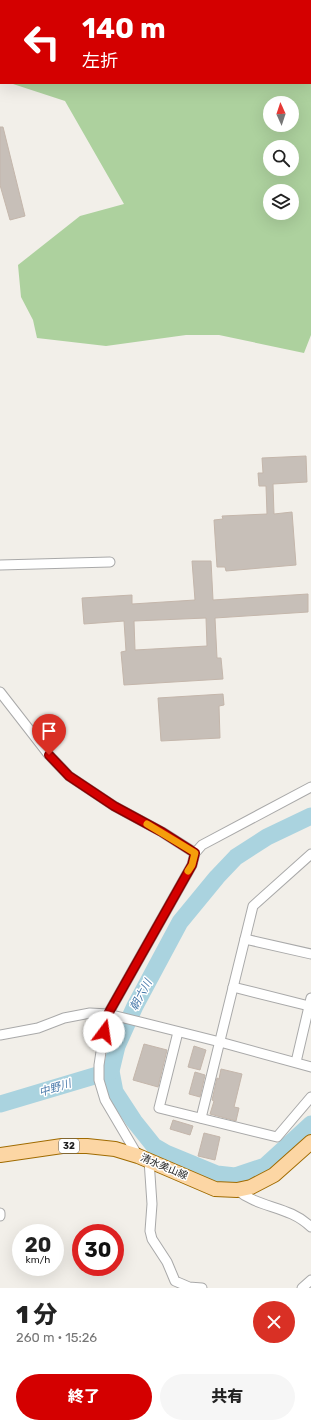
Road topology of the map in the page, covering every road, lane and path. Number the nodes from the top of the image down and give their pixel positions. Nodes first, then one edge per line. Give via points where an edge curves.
1 (110, 562) dead end
2 (0, 565) edge
3 (0, 692) edge
4 (311, 787) edge
5 (195, 853) junction
6 (311, 854) edge
7 (245, 939) junction
8 (311, 954) edge
9 (233, 987) junction
10 (310, 1002) edge
11 (112, 1015) junction
12 (178, 1032) junction
13 (0, 1035) edge
14 (220, 1042) junction
15 (296, 1062) junction
16 (311, 1067) edge
17 (311, 1097) edge
18 (201, 1118) junction
19 (311, 1142) edge
20 (0, 1155) edge
21 (144, 1158) junction
22 (237, 1190) junction
23 (311, 1227) edge
24 (311, 1280) edge
25 (202, 1288) edge
26 (302, 1288) edge

1 - 2 street
3 - 5 street via 49,755 69,776 114,806
4 - 5 street via 202,845
5 - 11 street via 192,865
6 - 7 street via 253,906
7 - 8 street
7 - 9 street
9 - 10 street
9 - 14 street
10 - 15 street
11 - 12 street
11 - 13 street via 90,1013 64,1018 38,1028
11 - 21 street via 99,1065 99,1080 105,1100
12 - 14 street
12 - 18 street via 159,1108
14 - 15 street
14 - 18 street
15 - 16 street
17 - 18 street via 277,1137
19 - 22 main road, 清水美山線 / 32 via 274,1176 251,1187
20 - 21 main road, 清水美山線 / 32 via 62,1146 87,1146 116,1149
21 - 22 main road, 清水美山線 / 32 via 215,1189
21 - 25 street via 152,1204 152,1239 167,1262 174,1281 189,1287
22 - 23 street via 248,1199 293,1214
24 - 26 street

